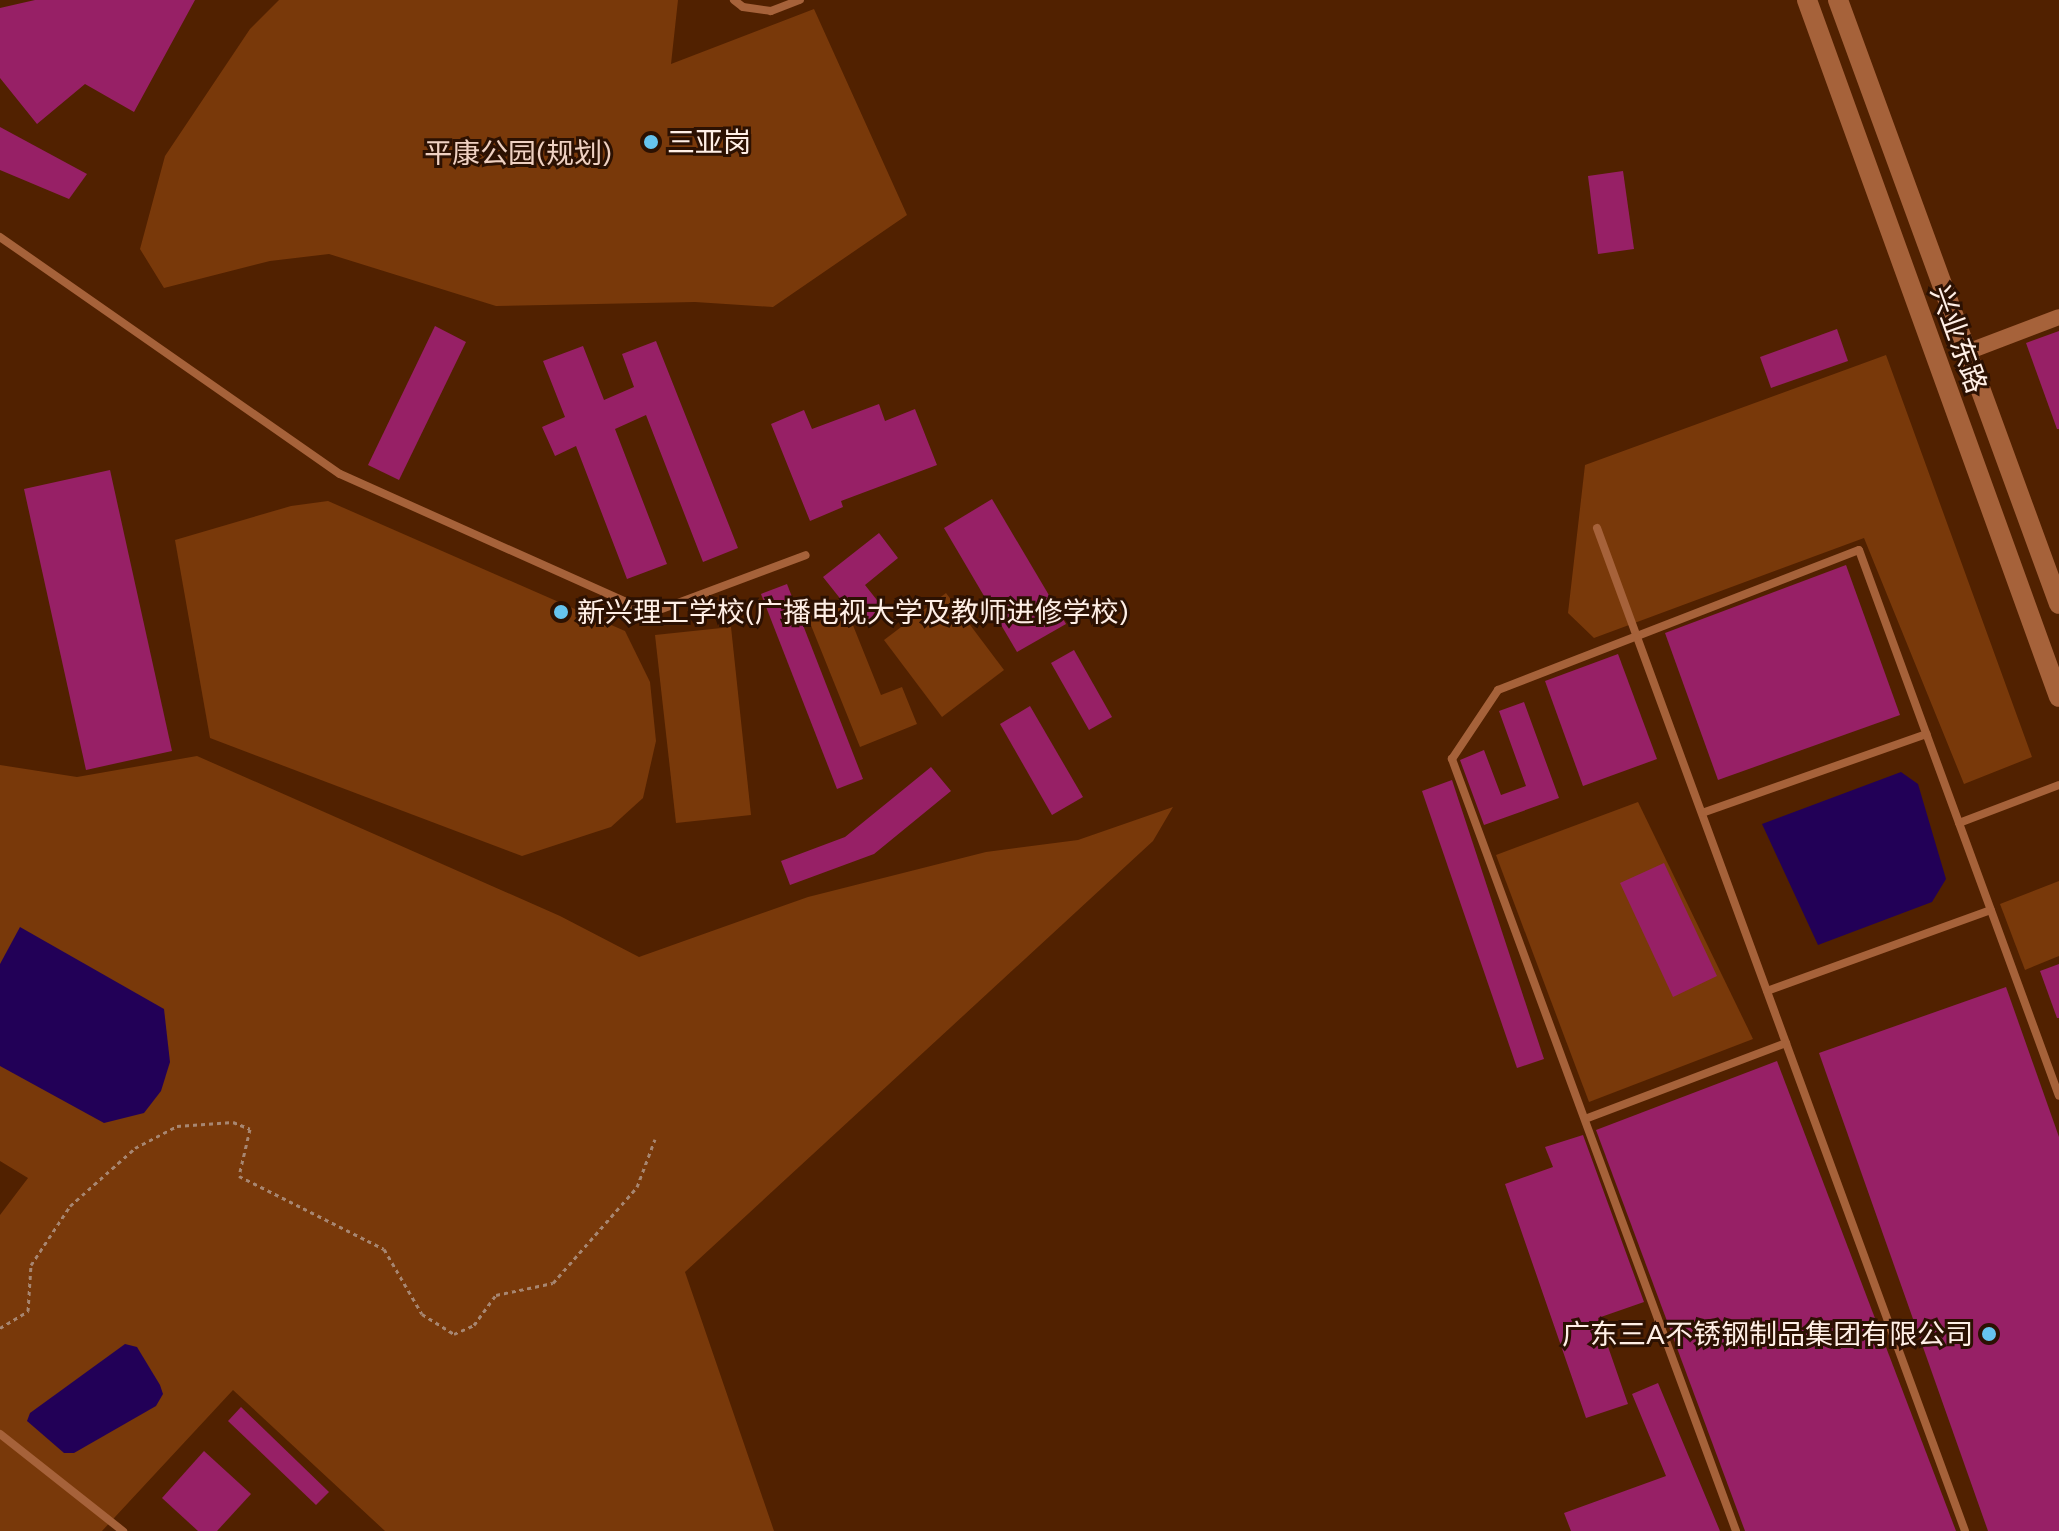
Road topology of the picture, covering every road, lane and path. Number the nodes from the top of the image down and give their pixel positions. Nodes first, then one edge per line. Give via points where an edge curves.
1 (734, 0) edge
2 (800, 0) edge
3 (1807, 0) edge
4 (1838, 0) edge
5 (0, 237) edge
6 (2059, 317) edge
7 (1967, 352) junction
8 (1597, 528) dead end
9 (806, 555) dead end
10 (2059, 604) edge
11 (1637, 636) junction
12 (2059, 697) edge
13 (1926, 734) junction
14 (2059, 785) edge
15 (1702, 813) junction
16 (1959, 823) junction
17 (1991, 910) junction
18 (1767, 991) junction
19 (1786, 1043) junction
20 (2059, 1096) edge
21 (1585, 1119) junction
22 (655, 1139) dead end
23 (0, 1328) edge
24 (0, 1434) edge
25 (123, 1531) edge
26 (1736, 1531) edge
27 (1965, 1531) edge

1 - 2 lane via 743,7 771,11
3 - 12 street, 兴业东路
4 - 7 street, 兴业东路
5 - 9 lane via 340,474 651,613
6 - 7 street
7 - 10 street, 兴业东路
8 - 11 lane
11 - 13 lane via 1859,550
11 - 15 lane
11 - 21 lane via 1498,690 1452,759
13 - 15 lane
13 - 16 lane
14 - 16 lane
15 - 18 lane
16 - 17 lane
17 - 18 lane
17 - 20 lane
18 - 19 lane
19 - 21 lane
19 - 27 lane
21 - 26 lane
22 - 23 path via 637,1187 553,1283 496,1295 474,1325 454,1334 422,1314 384,1249 239,1176 250,1129 233,1122 177,1126 135,1148 70,1206 31,1265 28,1311
24 - 25 lane

